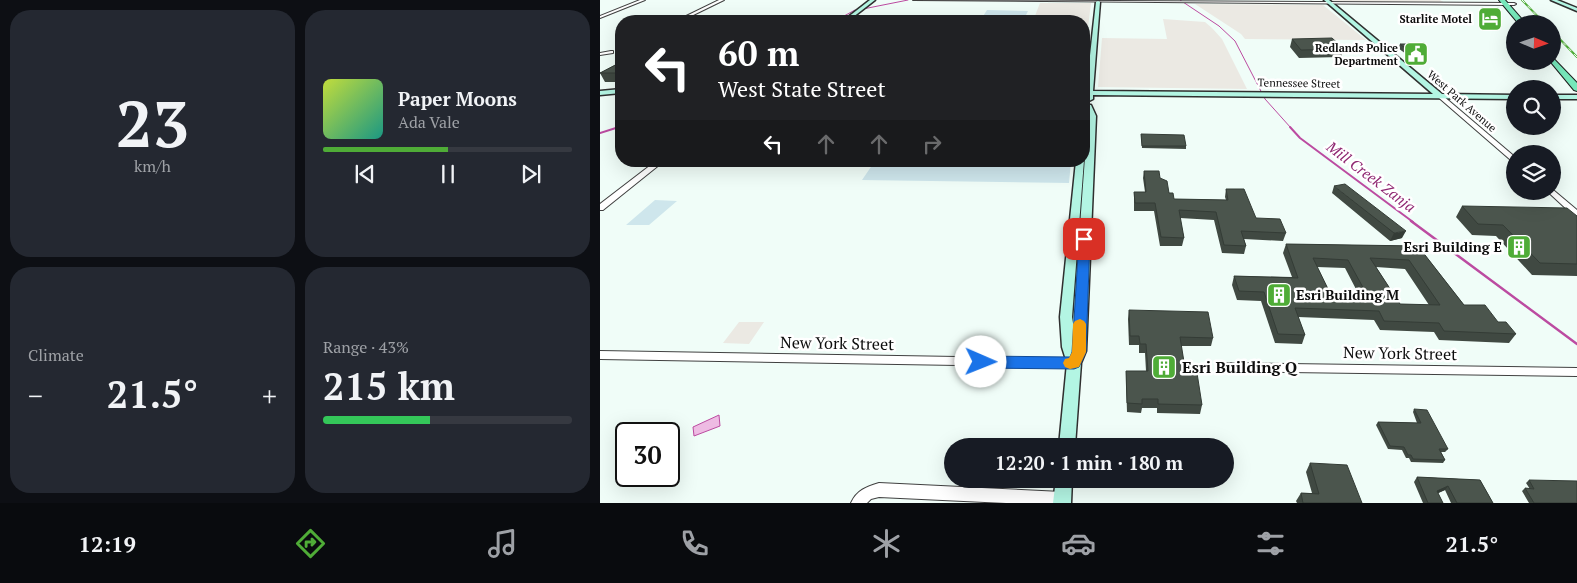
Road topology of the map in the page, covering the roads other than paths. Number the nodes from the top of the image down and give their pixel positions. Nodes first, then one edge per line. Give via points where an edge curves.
1 (643, 0) edge
2 (722, 0) edge
3 (864, 0) edge
4 (874, 0) edge
5 (881, 0) edge
6 (898, 0) edge
7 (915, 0) edge
8 (1553, 0) edge
9 (1098, 1) edge
10 (1188, 2) joint
11 (1328, 2) edge
12 (1508, 2) edge
13 (1577, 10) edge
14 (691, 15) edge
15 (853, 15) edge
16 (1517, 15) edge
17 (1522, 15) edge
18 (600, 17) edge
19 (611, 52) dead end
20 (600, 54) edge
21 (1561, 58) edge
22 (1090, 62) edge
23 (1561, 69) edge
24 (1577, 76) edge
25 (1577, 88) edge
26 (615, 92) edge
27 (600, 93) edge
28 (1090, 93) edge
29 (1440, 96) junction
30 (1506, 96) edge
31 (1561, 97) edge
32 (1577, 97) edge
33 (1090, 114) edge
34 (1090, 147) edge
35 (1506, 153) edge
36 (653, 167) edge
37 (1079, 167) edge
38 (1089, 167) edge
39 (1561, 200) edge
40 (600, 208) edge
41 (1577, 214) edge
42 (600, 354) edge
43 (1074, 363) junction
44 (1223, 367) dead end
45 (1577, 372) edge
46 (1068, 438) edge
47 (1063, 488) edge
48 (1062, 501) edge
49 (858, 503) edge

1 - 18 street
2 - 14 street
3 - 4 street
4 - 15 street
5 - 6 street
7 - 9 street
8 - 13 street
9 - 10 street
9 - 22 street
10 - 11 street
11 - 12 street
11 - 29 street, West Park Avenue
12 - 16 main road
12 - 17 main road
19 - 20 street
21 - 24 main road
23 - 25 main road
26 - 27 street
28 - 29 street, Tennessee Street
29 - 30 street, Tennessee Street
29 - 35 street, West Park Avenue
31 - 32 street
33 - 34 street
36 - 40 street
37 - 43 street via 1066,317
38 - 43 street via 1079,352
39 - 41 street
42 - 43 street, New York Street
43 - 46 street
44 - 45 street, New York Street
47 - 48 street
48 - 49 street via 879,490 867,493

